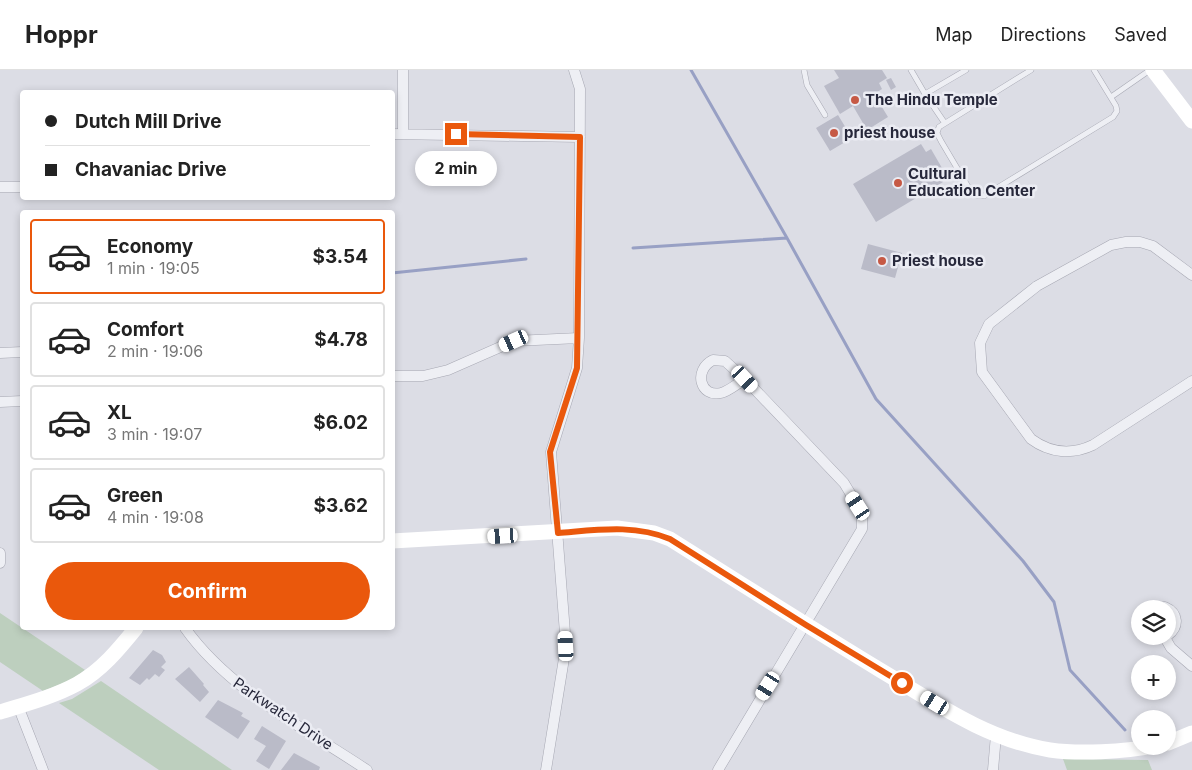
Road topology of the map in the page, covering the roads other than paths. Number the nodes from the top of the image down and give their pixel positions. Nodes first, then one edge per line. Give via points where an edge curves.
1 (403, 70) edge
2 (574, 70) edge
3 (804, 70) edge
4 (911, 70) edge
5 (966, 70) edge
6 (1031, 70) edge
7 (1094, 70) edge
8 (1152, 70) edge
9 (925, 94) junction
10 (1111, 97) junction
11 (825, 115) dead end
12 (1192, 121) edge
13 (944, 122) junction
14 (398, 134) edge
15 (580, 137) junction
16 (0, 187) edge
17 (20, 187) edge
18 (1192, 275) edge
19 (579, 338) junction
20 (20, 352) edge
21 (0, 353) edge
22 (395, 376) edge
23 (745, 379) dead end
24 (1192, 381) edge
25 (0, 402) edge
26 (20, 402) edge
27 (558, 533) junction
28 (395, 542) edge
29 (0, 553) edge
30 (0, 563) edge
31 (806, 625) junction
32 (134, 630) edge
33 (187, 630) edge
34 (1170, 645) edge
35 (1192, 666) edge
36 (18, 706) junction
37 (0, 712) edge
38 (1192, 733) edge
39 (996, 735) junction
40 (1176, 740) edge
41 (1131, 748) edge
42 (43, 770) edge
43 (367, 770) edge
44 (546, 770) edge
45 (718, 770) edge
46 (993, 770) edge

1 - 14 street via 405,100
2 - 15 street via 580,90
3 - 11 lane via 807,85
4 - 9 lane
5 - 9 lane
6 - 13 lane
7 - 10 lane
8 - 10 lane
8 - 12 street
9 - 13 lane
10 - 13 lane via 1117,111 1113,117 984,196 973,195 941,141 937,133
14 - 15 street
15 - 19 street
16 - 17 street
18 - 24 street via 1153,246 1140,242 1111,245 1037,286 989,324 980,343 982,372 1031,439 1053,451 1082,451
19 - 22 street via 514,341 448,370 423,376
19 - 27 street via 577,368 550,452
20 - 21 street
23 - 31 street via 844,483 862,517 862,529
25 - 26 street
27 - 28 street
27 - 31 street via 617,528 654,533 670,539
27 - 44 street via 566,646
29 - 30 street
31 - 39 street via 967,722
31 - 45 street
32 - 36 street via 118,651 78,684
33 - 43 street, Parkwatch Drive via 213,662 241,687
34 - 35 street
36 - 37 street
36 - 42 street
38 - 40 street
39 - 41 street via 1071,752
39 - 46 street

